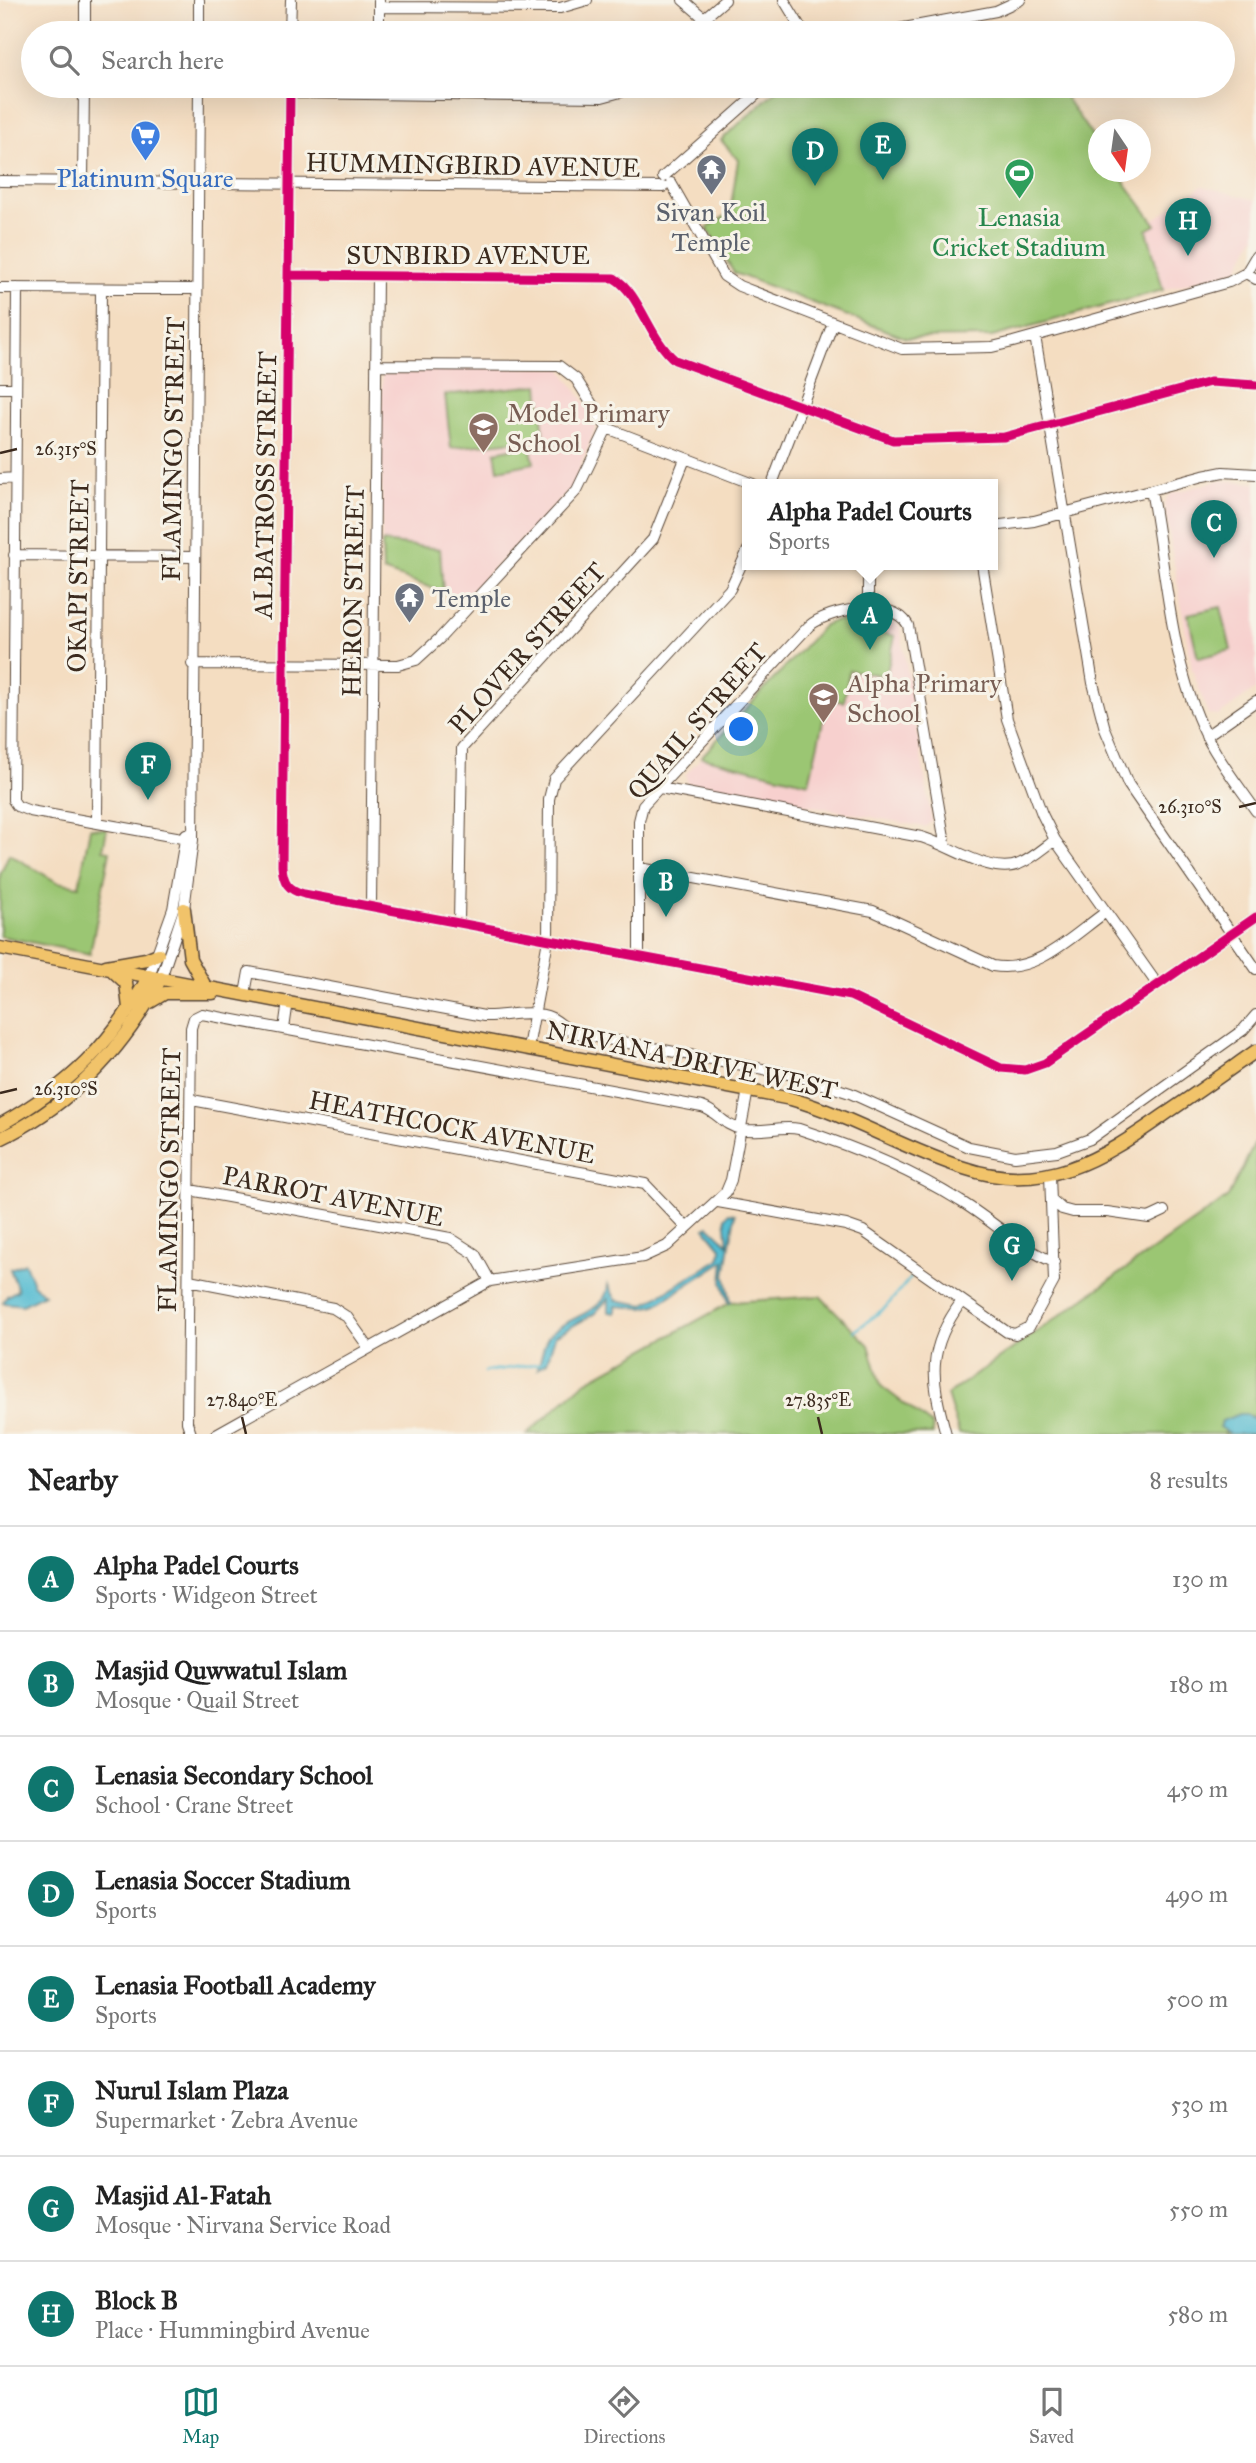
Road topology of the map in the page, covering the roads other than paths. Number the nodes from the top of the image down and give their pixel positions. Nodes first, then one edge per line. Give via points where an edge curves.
1 (85, 0) edge
2 (199, 0) edge
3 (291, 0) edge
4 (587, 0) edge
5 (683, 0) edge
6 (725, 0) edge
7 (784, 0) edge
8 (1020, 0) edge
9 (379, 4) edge
10 (467, 4) edge
11 (704, 18) junction
12 (85, 21) edge
13 (199, 21) edge
14 (290, 21) edge
15 (701, 21) edge
16 (797, 21) edge
17 (942, 21) edge
18 (84, 98) edge
19 (198, 98) edge
20 (290, 98) edge
21 (753, 98) edge
22 (0, 181) edge
23 (83, 182) junction
24 (198, 182) junction
25 (665, 182) junction
26 (289, 184) junction
27 (1256, 256) edge
28 (1246, 273) junction
29 (288, 275) junction
30 (377, 276) junction
31 (1256, 279) edge
32 (0, 288) edge
33 (17, 288) junction
34 (101, 289) junction
35 (195, 289) junction
36 (833, 323) junction
37 (1035, 336) junction
38 (377, 365) junction
39 (1256, 385) edge
40 (0, 388) edge
41 (16, 388) junction
42 (801, 407) junction
43 (1052, 425) junction
44 (607, 428) junction
45 (685, 459) junction
46 (1256, 474) edge
47 (15, 478) junction
48 (0, 479) edge
49 (774, 479) edge
50 (742, 480) edge
51 (1151, 490) junction
52 (1066, 513) junction
53 (998, 525) edge
54 (13, 555) junction
55 (99, 555) junction
56 (193, 557) junction
57 (742, 561) edge
58 (868, 570) edge
59 (983, 570) edge
60 (868, 609) junction
61 (192, 664) junction
62 (284, 666) junction
63 (374, 667) junction
64 (1256, 701) edge
65 (1206, 736) junction
66 (660, 788) junction
67 (1256, 810) edge
68 (97, 822) junction
69 (189, 839) junction
70 (1055, 840) junction
71 (945, 843) junction
72 (639, 868) junction
73 (371, 907) junction
74 (184, 909) junction
75 (1106, 912) junction
76 (1256, 917) edge
77 (460, 923) junction
78 (1231, 934) junction
79 (548, 940) junction
80 (0, 948) edge
81 (158, 954) junction
82 (639, 957) junction
83 (106, 968) junction
84 (1256, 969) edge
85 (155, 977) junction
86 (1157, 984) junction
87 (205, 986) junction
88 (240, 993) junction
89 (288, 1001) junction
90 (147, 1005) junction
91 (127, 1015) junction
92 (534, 1015) junction
93 (1256, 1015) edge
94 (284, 1029) junction
95 (528, 1048) junction
96 (1256, 1051) edge
97 (748, 1090) junction
98 (192, 1100) junction
99 (0, 1125) edge
100 (741, 1129) junction
101 (0, 1139) edge
102 (1050, 1175) junction
103 (190, 1190) junction
104 (1052, 1200) junction
105 (718, 1202) junction
106 (1164, 1211) dead end
107 (687, 1228) junction
108 (1054, 1262) junction
109 (189, 1280) junction
110 (490, 1281) junction
111 (962, 1301) junction
112 (369, 1348) junction
113 (191, 1434) edge
114 (216, 1434) edge
115 (946, 1434) edge

1 - 12 street
2 - 13 street
3 - 14 street
4 - 10 street via 560,8
5 - 11 street
6 - 11 street
7 - 16 street
8 - 17 street via 996,11
9 - 10 street
11 - 15 street
18 - 23 street
19 - 24 street, FLAMINGO STREET
20 - 26 street, ALBATROSS STREET
21 - 25 street
22 - 23 street, HUMMINGBIRD AVENUE
23 - 24 street, HUMMINGBIRD AVENUE
24 - 26 street, HUMMINGBIRD AVENUE
24 - 35 street, FLAMINGO STREET
25 - 26 street, HUMMINGBIRD AVENUE via 635,187
25 - 36 street, HUMMINGBIRD AVENUE via 728,281
26 - 29 street, ALBATROSS STREET
27 - 28 street
28 - 31 street
28 - 37 street, HUMMINGBIRD AVENUE via 1229,282
29 - 30 street, SUNBIRD AVENUE
29 - 62 street, ALBATROSS STREET
30 - 38 street, HERON STREET
30 - 42 street, SUNBIRD AVENUE via 614,278 675,360
32 - 33 street
33 - 34 street
33 - 41 street
34 - 35 street
34 - 55 street, OKAPI STREET
35 - 56 street, FLAMINGO STREET
36 - 37 street, HUMMINGBIRD AVENUE via 908,349 992,347
36 - 42 street
37 - 43 street
38 - 44 street via 559,366 576,379
38 - 63 street, HERON STREET
39 - 43 street, SUNBIRD AVENUE via 1210,382
40 - 41 street
41 - 47 street
42 - 43 street, SUNBIRD AVENUE via 893,440 994,438
42 - 49 street
43 - 52 street
44 - 45 street
44 - 63 street via 577,490 440,638 411,662
45 - 50 street
45 - 77 street, PLOVER STREET via 653,538 462,748
46 - 51 street via 1223,472
47 - 48 street
47 - 54 street
51 - 52 street
51 - 65 street via 1179,654
52 - 53 street
52 - 78 street via 1093,683 1118,762 1128,785
54 - 55 street
54 - 68 street via 12,793 17,806 30,811
55 - 56 street
55 - 68 street, OKAPI STREET
56 - 61 street, FLAMINGO STREET
57 - 79 street via 730,589 554,779 549,799
58 - 60 street
59 - 70 street via 1007,719
60 - 66 street, QUAIL STREET via 832,612 816,621
60 - 71 street, QUAIL STREET via 899,614 910,631
61 - 62 street
61 - 69 street, FLAMINGO STREET
62 - 63 street
62 - 73 street, ALBATROSS STREET via 282,866 286,884 304,894
63 - 73 street, HERON STREET
64 - 65 street
65 - 67 street
66 - 71 street
66 - 72 street, QUAIL STREET via 641,810
68 - 69 street
69 - 74 street, FLAMINGO STREET
69 - 81 street, FLAMINGO STREET
70 - 71 street via 1023,863 1005,868 986,864
70 - 75 street
72 - 75 street via 873,911 1006,968 1036,961
72 - 82 street, QUAIL STREET
73 - 77 street
74 - 85 street, FLAMINGO STREET
74 - 87 main road via 190,958
75 - 86 street
76 - 78 street
77 - 79 street
78 - 84 street
78 - 86 street
79 - 82 street
79 - 92 street
80 - 83 main road, NIRVANA DRIVE WEST
81 - 83 main road
81 - 85 street, FLAMINGO STREET
82 - 86 street via 850,996 1014,1071 1045,1063
83 - 85 main road, NIRVANA DRIVE WEST
83 - 91 main road via 126,983
85 - 87 main road, NIRVANA DRIVE WEST
85 - 90 main road
85 - 91 main road
87 - 88 main road, NIRVANA DRIVE WEST
88 - 89 main road, NIRVANA DRIVE WEST
88 - 90 main road via 165,993
88 - 92 street via 249,972 484,1016
89 - 94 street
89 - 95 main road, NIRVANA DRIVE WEST
90 - 101 main road via 114,1053 74,1092
91 - 99 main road via 84,1067
92 - 93 street via 551,1018 576,1033 794,1075 850,1093 969,1147 1015,1156 1058,1151 1106,1130 1243,1030
92 - 95 street
94 - 98 street, FLAMINGO STREET via 207,1015 194,1018
94 - 100 street via 702,1107 725,1125
95 - 97 main road, NIRVANA DRIVE WEST
96 - 102 main road, NIRVANA DRIVE WEST via 1114,1150
97 - 100 street
97 - 102 main road, NIRVANA DRIVE WEST via 824,1108 977,1172 1017,1178
98 - 103 street, FLAMINGO STREET
98 - 107 street, HEATHCOCK AVENUE via 645,1184
100 - 105 street via 731,1180
100 - 108 street via 799,1129 902,1168
102 - 104 street
103 - 109 street, FLAMINGO STREET
103 - 110 street, PARROT AVENUE via 450,1238 475,1254
104 - 106 street via 1073,1212 1149,1218
104 - 108 street
105 - 107 street
105 - 111 street via 856,1228
107 - 110 street via 659,1251 643,1256
108 - 111 street via 1052,1287 1029,1327 1020,1333 1007,1332
109 - 112 street via 333,1308 347,1317
109 - 113 street, FLAMINGO STREET via 187,1422
110 - 112 street
111 - 115 street via 946,1323 936,1351 933,1388
112 - 114 street

